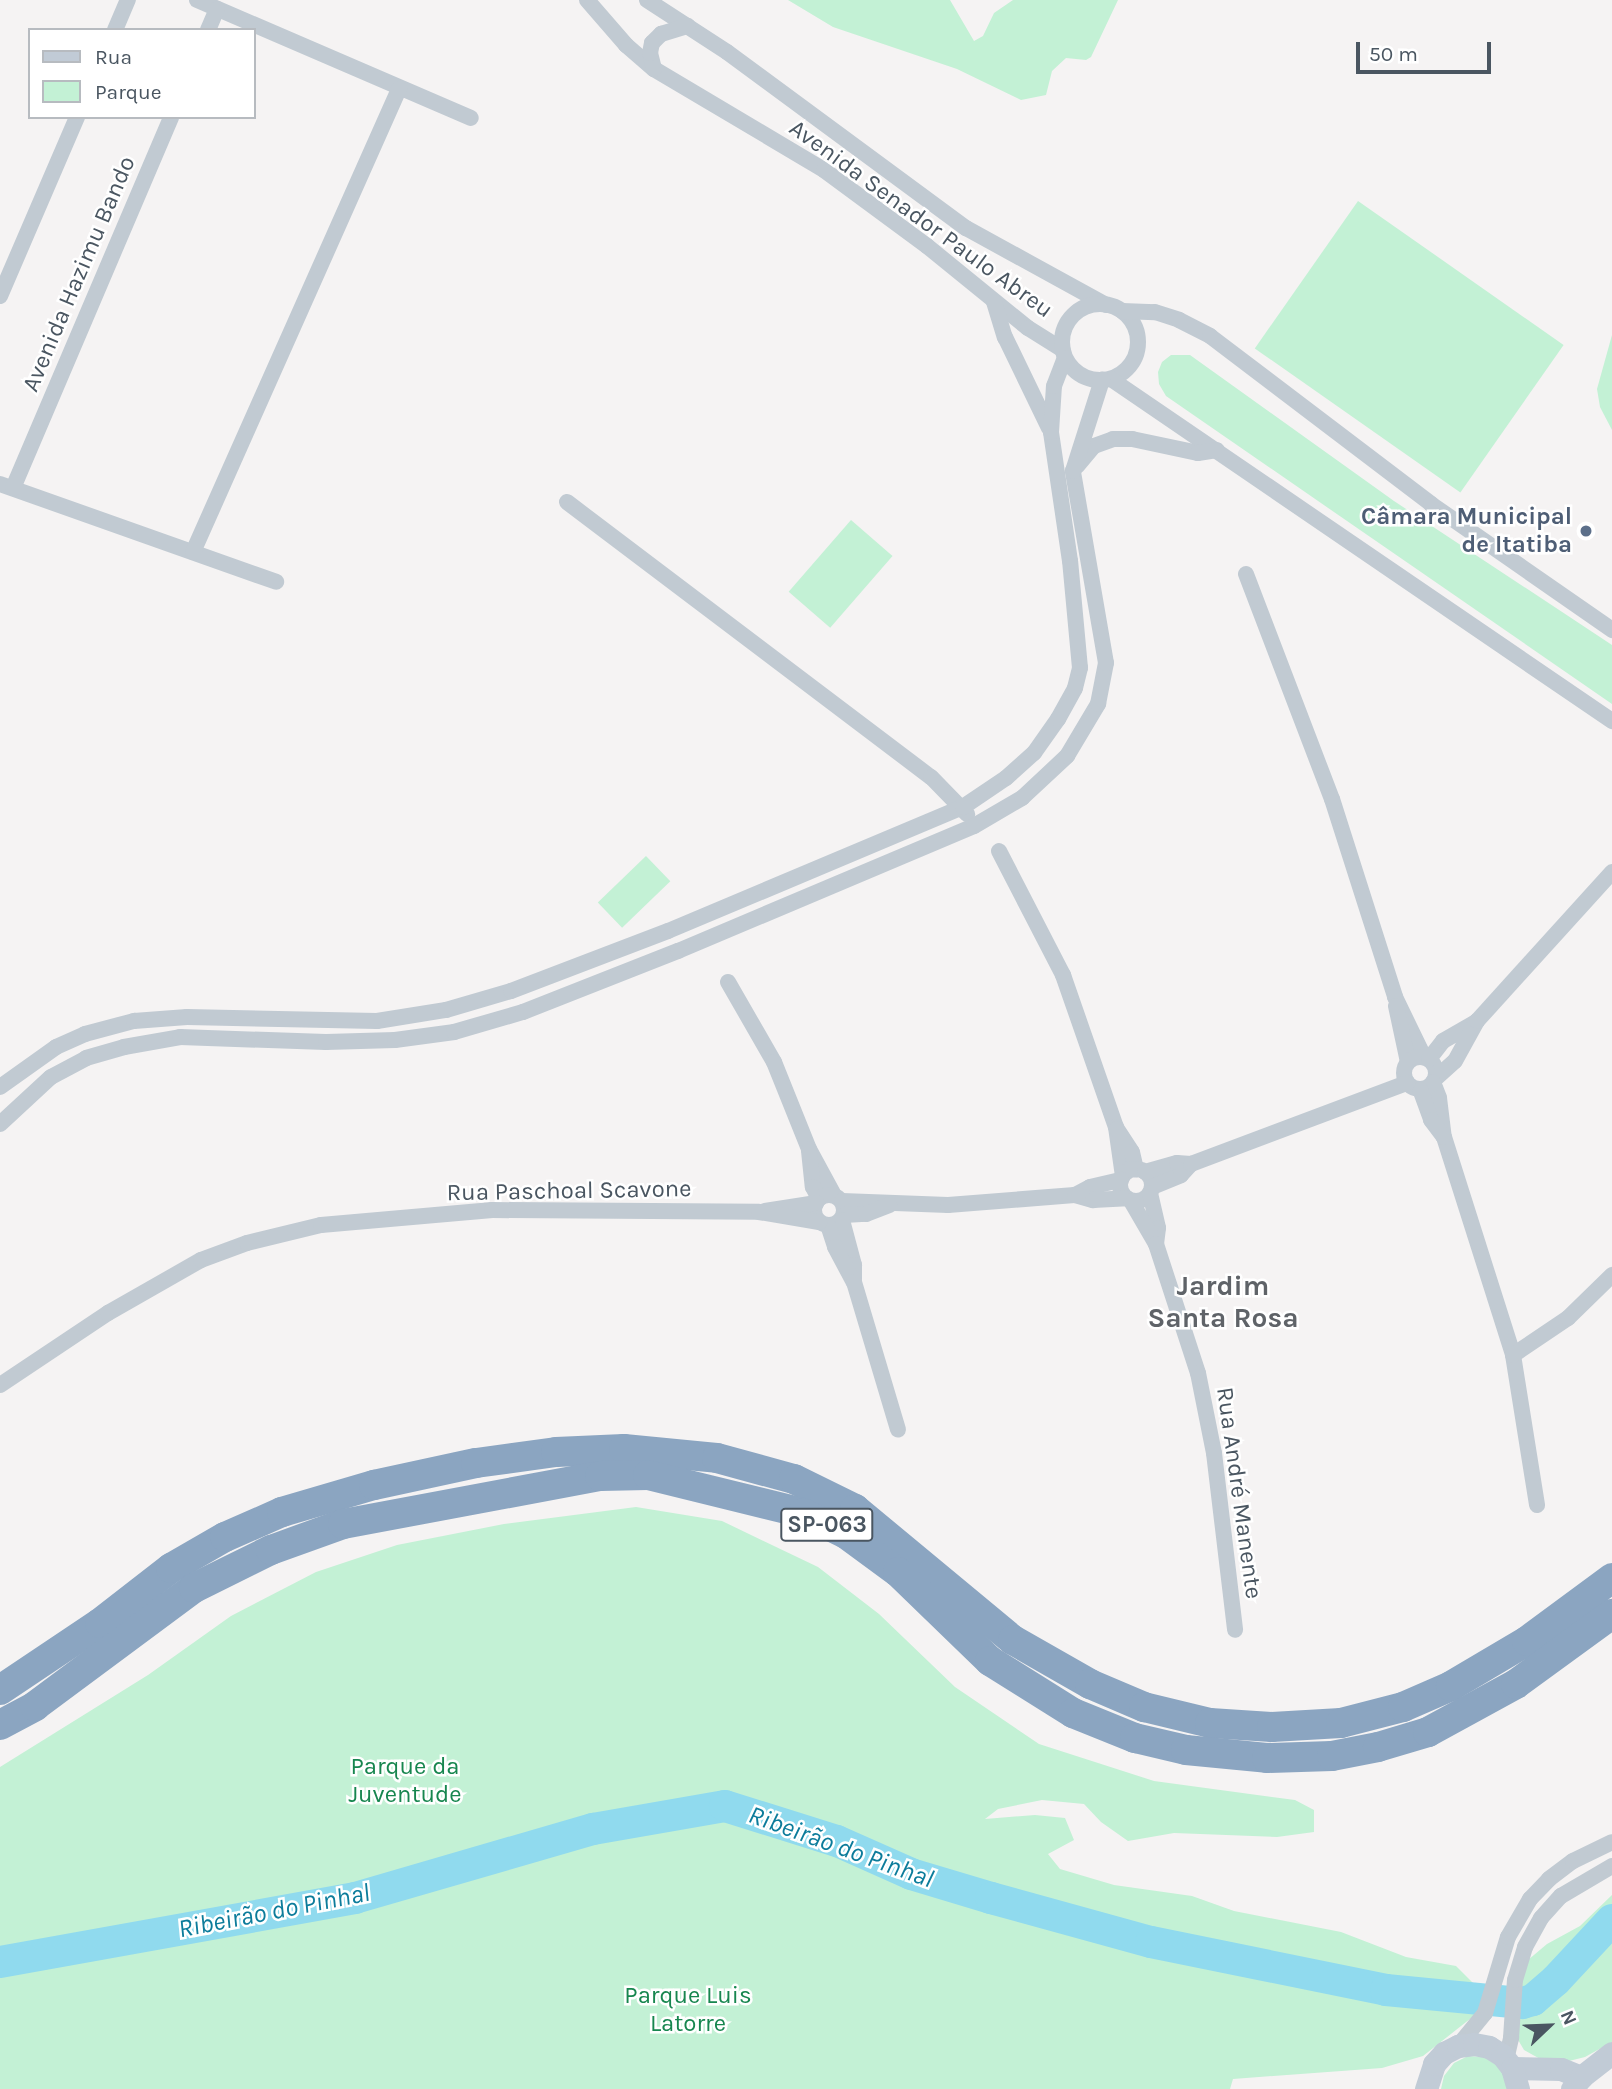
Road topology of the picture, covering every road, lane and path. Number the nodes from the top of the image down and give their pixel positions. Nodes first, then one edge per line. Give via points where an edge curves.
1 (128, 0) edge
2 (197, 0) edge
3 (587, 0) edge
4 (647, 0) edge
5 (217, 9) junction
6 (688, 26) junction
7 (116, 28) edge
8 (209, 28) edge
9 (654, 69) junction
10 (399, 89) junction
11 (471, 118) dead end
12 (76, 119) edge
13 (170, 119) edge
14 (0, 296) edge
15 (994, 302) junction
16 (1106, 305) junction
17 (1122, 312) junction
18 (1064, 354) junction
19 (1106, 379) junction
20 (1051, 432) junction
21 (1217, 450) junction
22 (1073, 471) junction
23 (7, 486) edge
24 (566, 502) dead end
25 (193, 552) junction
26 (1245, 574) dead end
27 (276, 582) dead end
28 (1612, 630) edge
29 (1612, 721) edge
30 (963, 807) junction
31 (974, 826) junction
32 (999, 851) dead end
33 (1612, 872) edge
34 (668, 931) junction
35 (678, 951) junction
36 (729, 982) dead end
37 (1477, 1021) junction
38 (1420, 1059) junction
39 (1424, 1083) junction
40 (0, 1087) edge
41 (0, 1124) edge
42 (1138, 1180) junction
43 (1075, 1195) junction
44 (1129, 1199) junction
45 (831, 1210) junction
46 (1156, 1244) junction
47 (1612, 1275) edge
48 (1513, 1354) junction
49 (0, 1385) edge
50 (898, 1430) dead end
51 (1537, 1505) dead end
52 (1612, 1578) edge
53 (1612, 1614) edge
54 (1236, 1630) dead end
55 (0, 1690) edge
56 (0, 1725) edge
57 (1612, 1842) edge
58 (1612, 1866) edge
59 (1458, 2046) junction
60 (1612, 2053) edge
61 (1512, 2072) edge
62 (1577, 2083) edge
63 (1426, 2089) edge

1 - 7 street
2 - 5 street
3 - 9 street, Avenida Senador Paulo Abreu
4 - 6 street, Avenida Senador Paulo Abreu
5 - 8 street
5 - 10 street
6 - 9 street via 661,34 652,43
6 - 16 street, Avenida Senador Paulo Abreu via 966,228
9 - 15 street, Avenida Senador Paulo Abreu via 824,170
10 - 11 street
10 - 25 street
12 - 14 street
13 - 23 street, Avenida Hazimu Bando
15 - 18 street, Avenida Senador Paulo Abreu
15 - 20 street via 1005,337
16 - 17 street
16 - 18 street via 1076,313 1066,326
17 - 19 street via 1136,333 1136,352 1125,370
17 - 28 street via 1155,312 1210,336 1431,503
18 - 19 street via 1076,372
18 - 20 street via 1054,386
19 - 21 street
19 - 22 street
20 - 30 street via 1080,668 1075,688 1034,753
21 - 22 street via 1198,453 1112,439 1094,446
21 - 29 street
22 - 31 street via 1107,663 1098,704 1067,756 1022,798
23 - 25 street
24 - 30 street via 931,777
25 - 27 street
26 - 38 street via 1332,799 1395,997
30 - 31 street
30 - 34 street
31 - 35 street
32 - 42 street, Rua André Manente via 1063,975 1116,1127 1132,1152
33 - 37 street, Rua Paschoal Scavone
34 - 35 street
34 - 40 street via 511,991 446,1010 377,1021 187,1017 134,1021 56,1047
35 - 41 street via 523,1012 454,1032 327,1042 180,1037 124,1047 86,1058 51,1077
36 - 45 street via 774,1062
37 - 38 street, Rua Paschoal Scavone
37 - 39 street, Rua Paschoal Scavone via 1455,1061
38 - 39 street via 1435,1068
38 - 39 street via 1404,1072
39 - 42 street, Rua Paschoal Scavone via 1191,1164 1181,1175
39 - 48 street via 1431,1120 1444,1137
42 - 43 street, Rua Paschoal Scavone via 1090,1187
42 - 44 street, Rua André Manente via 1121,1190
42 - 44 street via 1142,1200
42 - 46 street, Rua André Manente via 1158,1227
43 - 44 street, Rua Paschoal Scavone via 1093,1200
43 - 45 street, Rua Paschoal Scavone via 889,1205 866,1214
44 - 46 street, Rua André Manente
45 - 49 street, Rua Paschoal Scavone via 794,1204 759,1212 492,1210 321,1225 201,1260 108,1313
45 - 50 street via 854,1265 854,1282
46 - 54 street, Rua André Manente via 1198,1373 1214,1453
47 - 48 street via 1568,1318
48 - 51 street
52 - 55 highway, SP-063 via 1527,1641 1451,1686 1404,1707 1341,1723 1272,1727 1210,1723 1144,1707 1090,1684 1013,1640 855,1509 794,1479 716,1458 624,1449 556,1452 387,1482 282,1512 225,1536 171,1568 100,1623
53 - 56 highway, SP-063 via 1516,1684 1428,1732 1332,1756 1267,1758 1186,1750 1135,1738 1073,1713 990,1661 898,1572 846,1534 803,1513 648,1475 600,1476 343,1524 271,1550 194,1588 35,1706
57 - 59 street via 1573,1861 1530,1899 1508,1937 1485,2013
58 - 61 street via 1561,1896 1541,1918 1525,1947 1511,2012
59 - 61 main road via 1489,2047
59 - 63 main road via 1434,2064
60 - 62 main road
61 - 62 main road via 1561,2069

